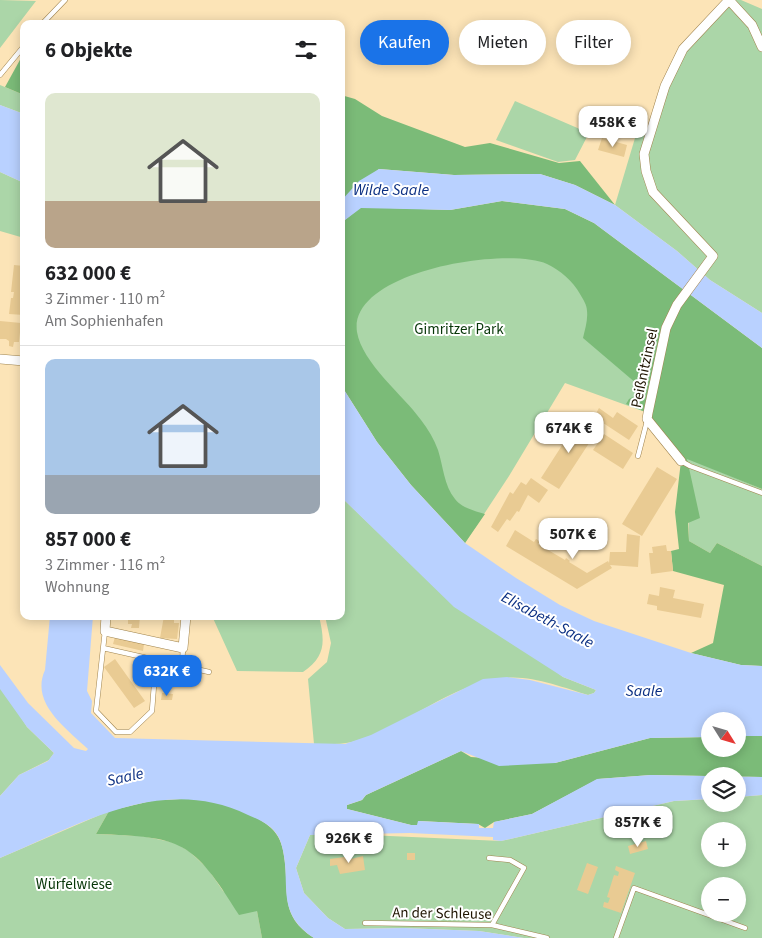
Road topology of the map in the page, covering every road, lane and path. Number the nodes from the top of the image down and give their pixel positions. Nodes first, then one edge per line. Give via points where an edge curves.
1 (66, 0) edge
2 (729, 0) edge
3 (46, 20) edge
4 (762, 47) edge
5 (20, 51) edge
6 (0, 74) edge
7 (0, 359) edge
8 (20, 361) edge
9 (648, 419) junction
10 (638, 456) dead end
11 (681, 461) joint
12 (762, 492) edge
13 (106, 620) edge
14 (186, 620) edge
15 (105, 631) junction
16 (103, 648) junction
17 (183, 648) junction
18 (156, 659) junction
19 (182, 665) junction
20 (209, 672) dead end
21 (489, 858) dead end
22 (365, 922) dead end
23 (492, 925) junction
24 (745, 928) dead end
25 (547, 938) edge
26 (616, 938) edge

1 - 3 lane
2 - 4 street via 752,25
2 - 9 street, Peißnitzinsel via 683,49 665,86 644,154 653,192 713,256 677,305 666,328
5 - 6 lane
7 - 8 street
9 - 10 lane
9 - 11 street, Peißnitzinsel
11 - 12 lane, Peißnitzinsel
13 - 15 street
14 - 17 street
15 - 16 lane
15 - 17 street
16 - 18 lane
16 - 18 lane via 96,711 116,732 130,732 152,711
17 - 19 lane
18 - 19 lane
19 - 20 lane
21 - 23 lane via 510,860 524,868
22 - 23 lane, An der Schleuse
23 - 25 lane, An der Schleuse
24 - 26 lane via 634,888

